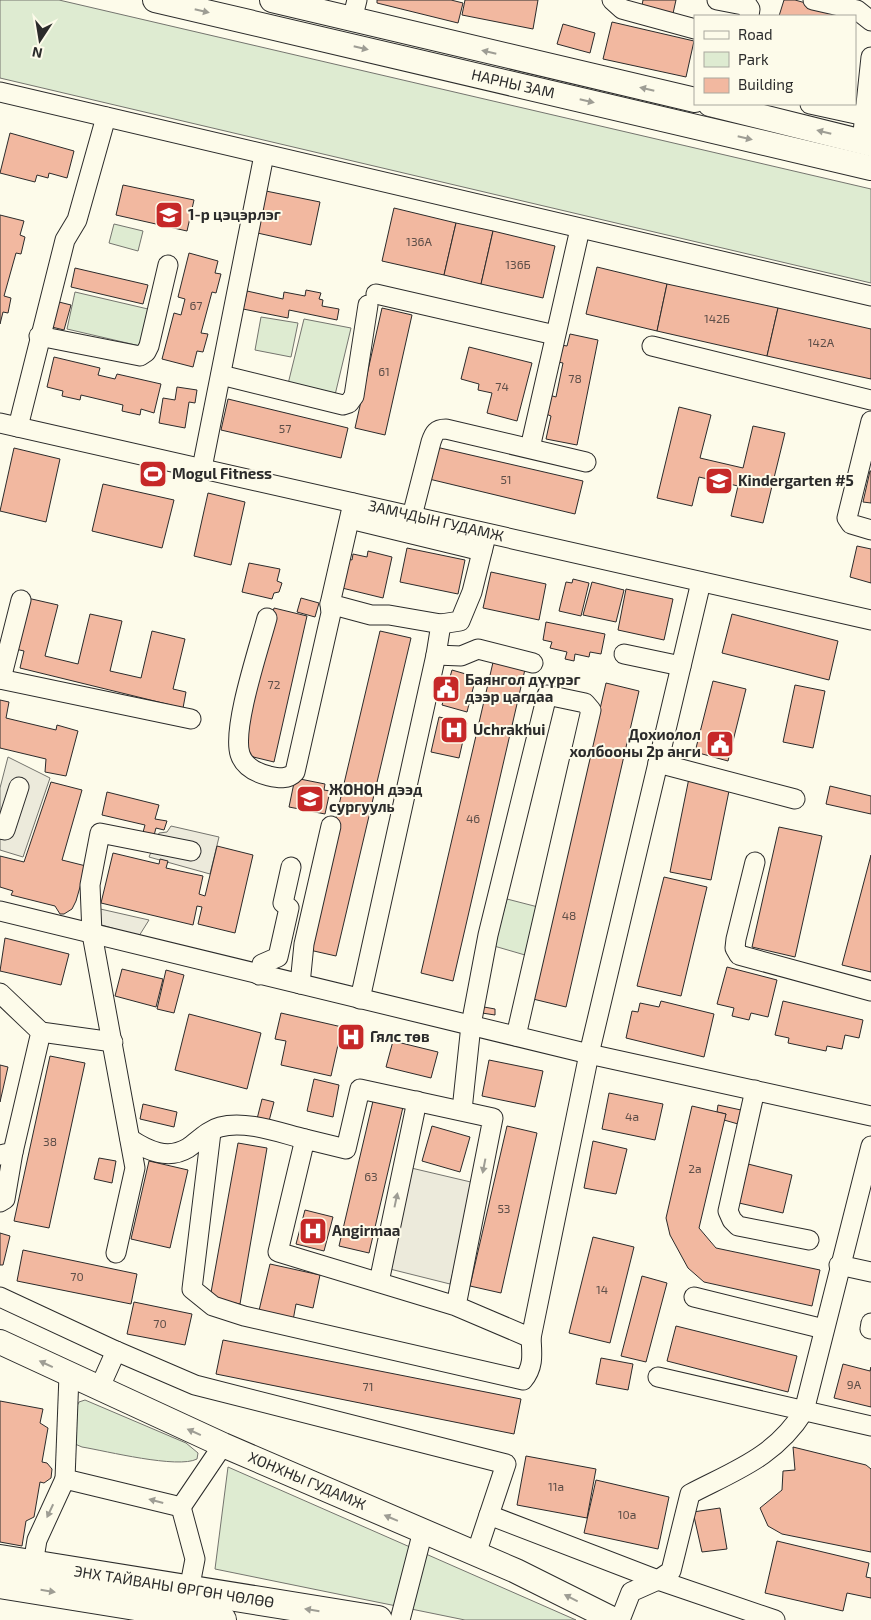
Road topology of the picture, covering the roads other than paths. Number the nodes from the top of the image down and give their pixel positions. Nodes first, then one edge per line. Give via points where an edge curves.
1 (155, 0) edge
2 (272, 0) edge
3 (612, 0) edge
4 (716, 0) edge
5 (813, 0) edge
6 (639, 7) edge
7 (355, 10) edge
8 (713, 15) edge
9 (748, 15) edge
10 (871, 21) edge
11 (694, 29) edge
12 (871, 57) edge
13 (0, 92) edge
14 (694, 100) edge
15 (714, 105) edge
16 (815, 105) edge
17 (865, 116) junction
18 (106, 117) junction
19 (866, 143) edge
20 (264, 155) junction
21 (871, 168) edge
22 (580, 229) junction
23 (168, 265) dead end
24 (871, 296) edge
25 (555, 335) junction
26 (39, 336) junction
27 (652, 346) dead end
28 (221, 376) junction
29 (871, 400) edge
30 (871, 421) edge
31 (0, 423) edge
32 (18, 427) junction
33 (530, 448) junction
34 (586, 462) dead end
35 (202, 468) junction
36 (351, 511) junction
37 (412, 516) junction
38 (871, 530) edge
39 (487, 533) junction
40 (482, 552) junction
41 (701, 582) junction
42 (21, 600) dead end
43 (330, 604) junction
44 (267, 618) dead end
45 (871, 620) edge
46 (441, 624) junction
47 (624, 654) dead end
48 (436, 655) junction
49 (533, 663) dead end
50 (681, 666) junction
51 (0, 679) edge
52 (191, 719) dead end
53 (658, 763) junction
54 (18, 787) dead end
55 (795, 799) dead end
56 (331, 826) dead end
57 (0, 829) edge
58 (191, 851) dead end
59 (755, 862) dead end
60 (291, 867) dead end
61 (0, 911) edge
62 (92, 934) junction
63 (259, 975) junction
64 (300, 984) junction
65 (871, 991) edge
66 (0, 993) edge
67 (360, 999) junction
68 (471, 1025) junction
69 (41, 1032) junction
70 (516, 1036) junction
71 (113, 1042) junction
72 (589, 1054) junction
73 (755, 1090) junction
74 (417, 1101) junction
75 (462, 1110) junction
76 (871, 1116) edge
77 (211, 1132) junction
78 (130, 1139) junction
79 (305, 1139) junction
80 (871, 1146) edge
81 (7, 1154) edge
82 (0, 1202) edge
83 (809, 1240) dead end
84 (116, 1253) dead end
85 (839, 1265) junction
86 (871, 1272) edge
87 (379, 1282) junction
88 (0, 1297) edge
89 (694, 1297) dead end
90 (456, 1306) junction
91 (824, 1329) junction
92 (531, 1338) junction
93 (0, 1342) edge
94 (116, 1351) junction
95 (69, 1375) junction
96 (658, 1377) dead end
97 (99, 1389) junction
98 (804, 1411) junction
99 (871, 1426) edge
100 (223, 1445) junction
101 (65, 1479) junction
102 (181, 1507) junction
103 (489, 1515) junction
104 (423, 1532) junction
105 (476, 1554) junction
106 (0, 1559) edge
107 (33, 1564) junction
108 (658, 1580) junction
109 (0, 1584) edge
110 (189, 1590) junction
111 (207, 1619) edge
112 (378, 1620) edge
113 (400, 1620) edge
114 (614, 1620) edge
115 (620, 1620) edge
116 (775, 1620) edge

1 -> 21 main road, НАРНЫ ЗАМ
2 - 7 main road, НАРНЫ ЗАМ
3 - 6 street via 622,9
4 - 8 street
4 - 9 street via 748,6
5 - 10 street via 857,10
6 - 11 street
14 -> 7 main road, НАРНЫ ЗАМ
12 - 17 street
13 - 18 street
19 -> 15 main road
16 - 17 street
17 - 19 street
18 - 20 street
18 - 26 street via 76,220 64,240
20 - 22 street
20 - 28 street
22 - 24 street
22 - 25 street
23 - 26 street via 149,346 140,356
25 - 28 street via 372,299 354,396 349,403 343,405
25 - 33 street
26 - 32 street
27 - 29 street
28 - 35 street
30 - 38 street via 847,518 851,524
31 - 32 street, ЗАМЧДЫН ГУДАМЖ
32 - 35 street, ЗАМЧДЫН ГУДАМЖ
33 - 34 street
33 - 37 street via 439,429 431,442
35 - 36 street, ЗАМЧДЫН ГУДАМЖ
36 - 37 street, ЗАМЧДЫН ГУДАМЖ
36 - 40 street
36 - 43 street
37 - 39 street, ЗАМЧДЫН ГУДАМЖ
39 - 40 street
39 - 41 street, ЗАМЧДЫН ГУДАМЖ
40 - 46 street via 472,592 460,621
41 - 45 street, ЗАМЧДЫН ГУДАМЖ
41 - 50 street
42 - 51 street
43 - 44 street via 332,613 294,772 292,776 278,778 254,772 240,755 238,731
43 - 46 street via 371,615
46 - 48 street
47 - 50 street
48 - 49 street via 461,656 478,649
48 - 67 street
50 - 53 street
51 - 52 street
53 - 55 street
53 - 72 street
54 - 57 street via 5,830
56 - 64 street via 304,944
58 - 62 street via 100,833 90,885
59 - 65 street via 736,938 739,955
60 - 63 street via 283,903 289,908 278,957 262,964
61 - 62 street
62 - 63 street
62 - 71 street
63 - 64 street
64 - 67 street
66 - 69 street
67 - 68 street
68 - 70 street
68 - 70 street via 488,935 547,695 585,703 590,706 590,715
68 - 75 street
69 - 71 street
69 - 81 street
70 - 72 street
71 - 78 street
72 - 73 street
72 - 92 street
73 - 76 street
73 - 83 street via 728,1211 738,1226
74 - 75 street
74 - 79 street via 360,1088 346,1149
87 -> 74 street
75 -> 90 street via 493,1118
77 - 78 street via 175,1153 146,1150
77 - 79 street via 220,1127 241,1126
77 - 92 street via 192,1289 213,1306 244,1316 523,1380 532,1362
78 - 84 street via 135,1168
79 - 87 street via 278,1252
80 - 85 street
81 - 82 street via 5,1199
85 - 86 street
85 - 91 street
87 - 90 street
88 - 94 street
89 - 91 street
90 - 92 street
91 - 98 street
95 -> 93 main road, ХОНХНЫ ГУДАМЖ
94 - 97 street
94 - 103 street via 196,1385 506,1464
95 - 97 main road, ХОНХНЫ ГУДАМЖ
95 - 101 street
96 - 98 street
100 -> 97 main road, ХОНХНЫ ГУДАМЖ
98 - 99 street
98 - 108 street via 776,1446 690,1494 671,1571
100 - 102 street
104 -> 100 main road, ХОНХНЫ ГУДАМЖ
102 -> 101 street
101 -> 107 street via 37,1540
102 - 110 street via 195,1559
103 - 105 street
103 - 108 street
104 - 105 main road, ХОНХНЫ ГУДАМЖ
104 - 113 street
114 -> 105 main road, ХОНХНЫ ГУДАМЖ
106 - 107 highway, ЭНХ ТАЙВАНЫ ӨРГӨН ЧӨЛӨӨ
107 - 110 highway, ЭНХ ТАЙВАНЫ ӨРГӨН ЧӨЛӨӨ
108 - 115 street via 631,1592
108 - 116 street
109 -> 111 highway, ЭНХ ТАЙВАНЫ ӨРГӨН ЧӨЛӨӨ
112 -> 110 highway, ЭНХ ТАЙВАНЫ ӨРГӨН ЧӨЛӨӨ

